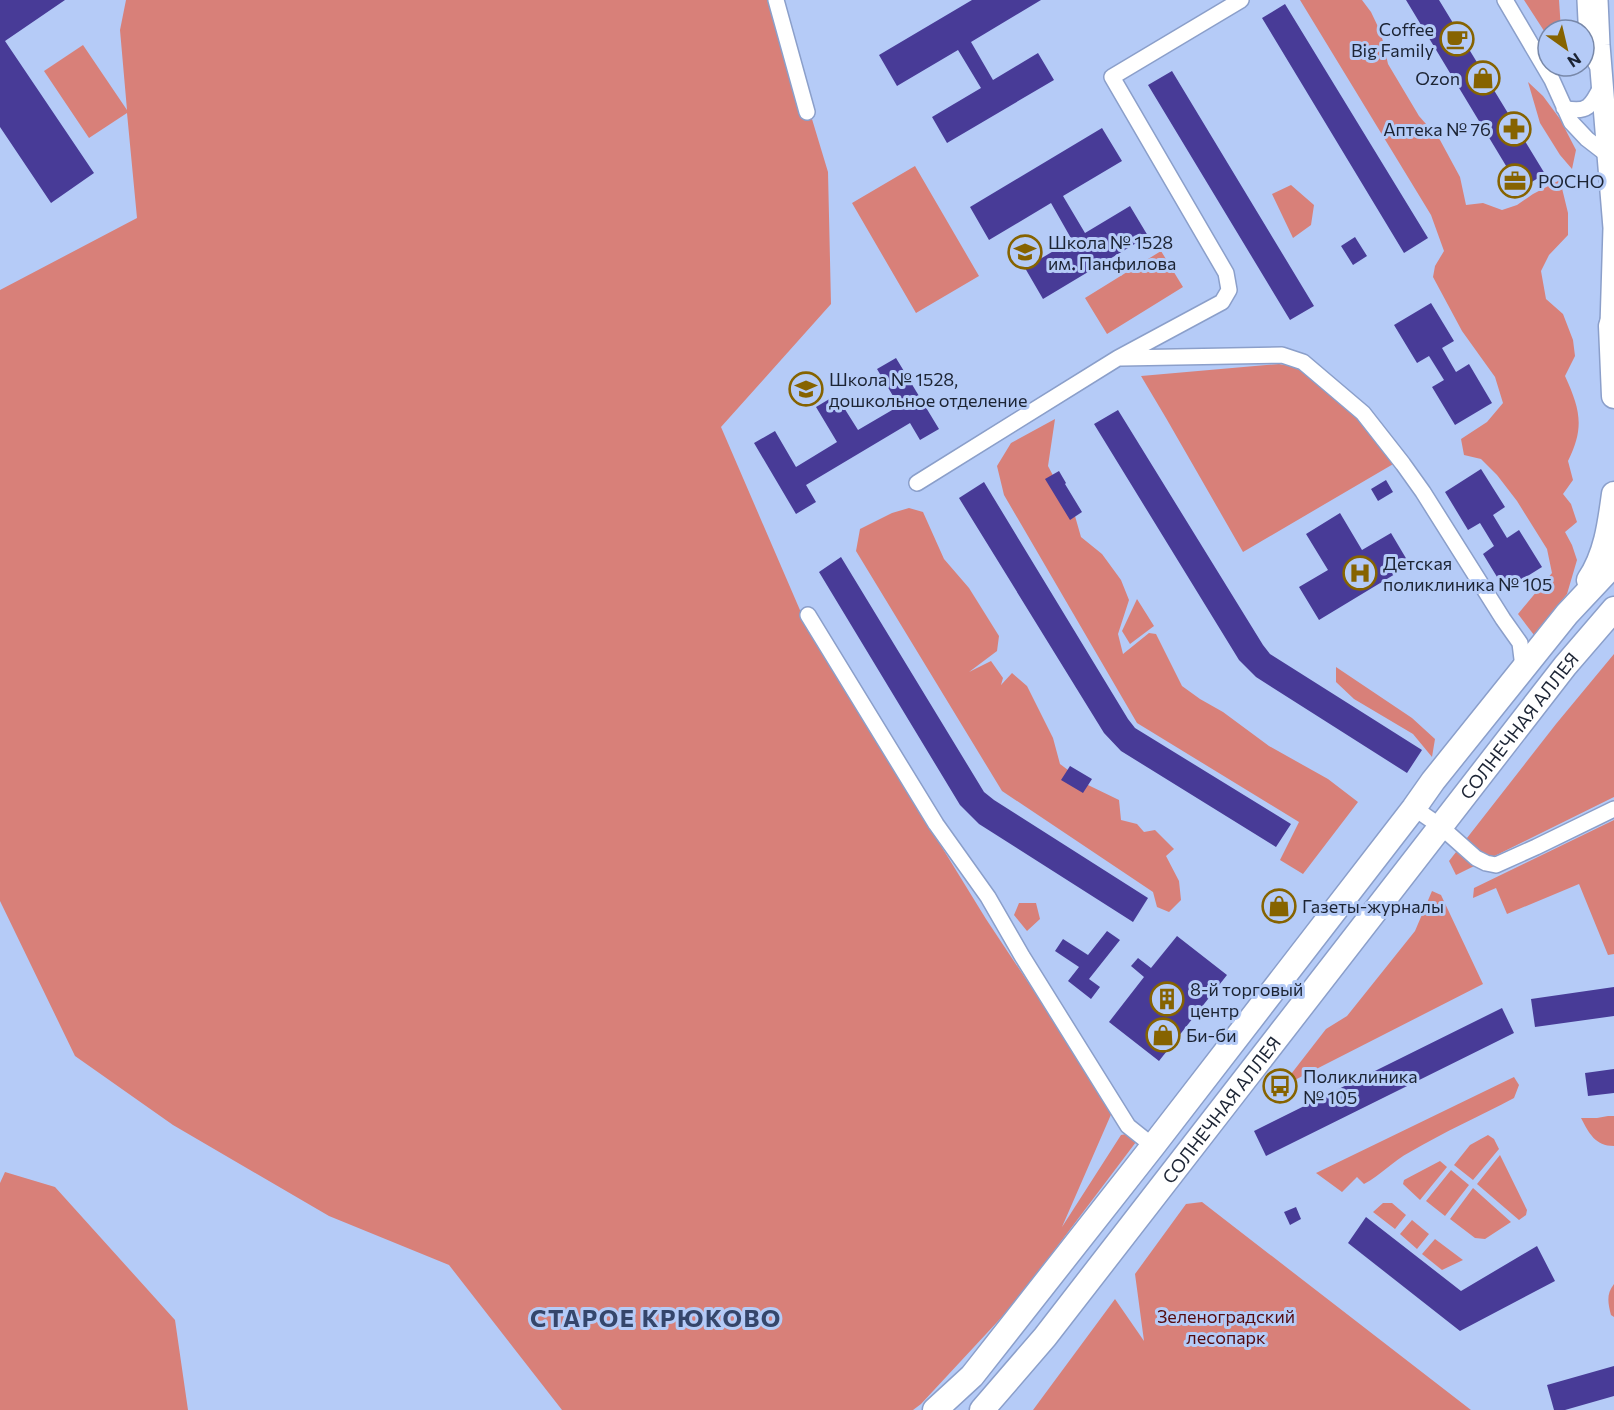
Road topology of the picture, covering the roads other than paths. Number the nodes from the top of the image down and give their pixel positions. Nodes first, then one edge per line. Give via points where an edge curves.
1 (776, 0) edge
2 (1242, 0) edge
3 (1505, 0) edge
4 (1585, 0) edge
5 (1597, 0) edge
6 (1602, 82) junction
7 (1564, 108) junction
8 (807, 112) dead end
9 (1609, 156) junction
10 (1613, 324) edge
11 (1118, 358) junction
12 (1614, 396) edge
13 (917, 483) dead end
14 (1614, 494) edge
15 (1614, 564) edge
16 (1614, 609) edge
17 (1567, 614) junction
18 (808, 615) dead end
19 (1523, 667) junction
20 (1414, 808) junction
21 (1614, 809) edge
22 (1440, 826) junction
23 (1153, 1146) junction
24 (935, 1410) edge
25 (982, 1410) edge

1 - 8 street
2 - 11 street via 1112,77 1227,273 1229,290 1222,302
3 - 7 street
4 - 6 street via 1587,41
5 - 6 main road
6 - 7 street via 1587,107 1577,111
6 - 9 main road
7 - 9 street via 1571,122
9 - 10 main road via 1614,228
10 - 12 main road
11 - 13 street
11 - 19 street via 1282,355 1303,362 1363,413 1403,464 1520,643
14 - 17 main road, СОЛНЕЧНАЯ АЛЛЕЯ via 1603,554
15 - 17 main road, СОЛНЕЧНАЯ АЛЛЕЯ
16 - 22 main road, СОЛНЕЧНАЯ АЛЛЕЯ
17 - 19 main road, СОЛНЕЧНАЯ АЛЛЕЯ
18 - 23 street via 1128,1126
19 - 20 main road, СОЛНЕЧНАЯ АЛЛЕЯ
20 - 22 street
20 - 23 main road, СОЛНЕЧНАЯ АЛЛЕЯ
21 - 22 street via 1496,865 1476,858
22 - 25 main road, СОЛНЕЧНАЯ АЛЛЕЯ via 1045,1337
23 - 24 main road, СОЛНЕЧНАЯ АЛЛЕЯ via 972,1376

